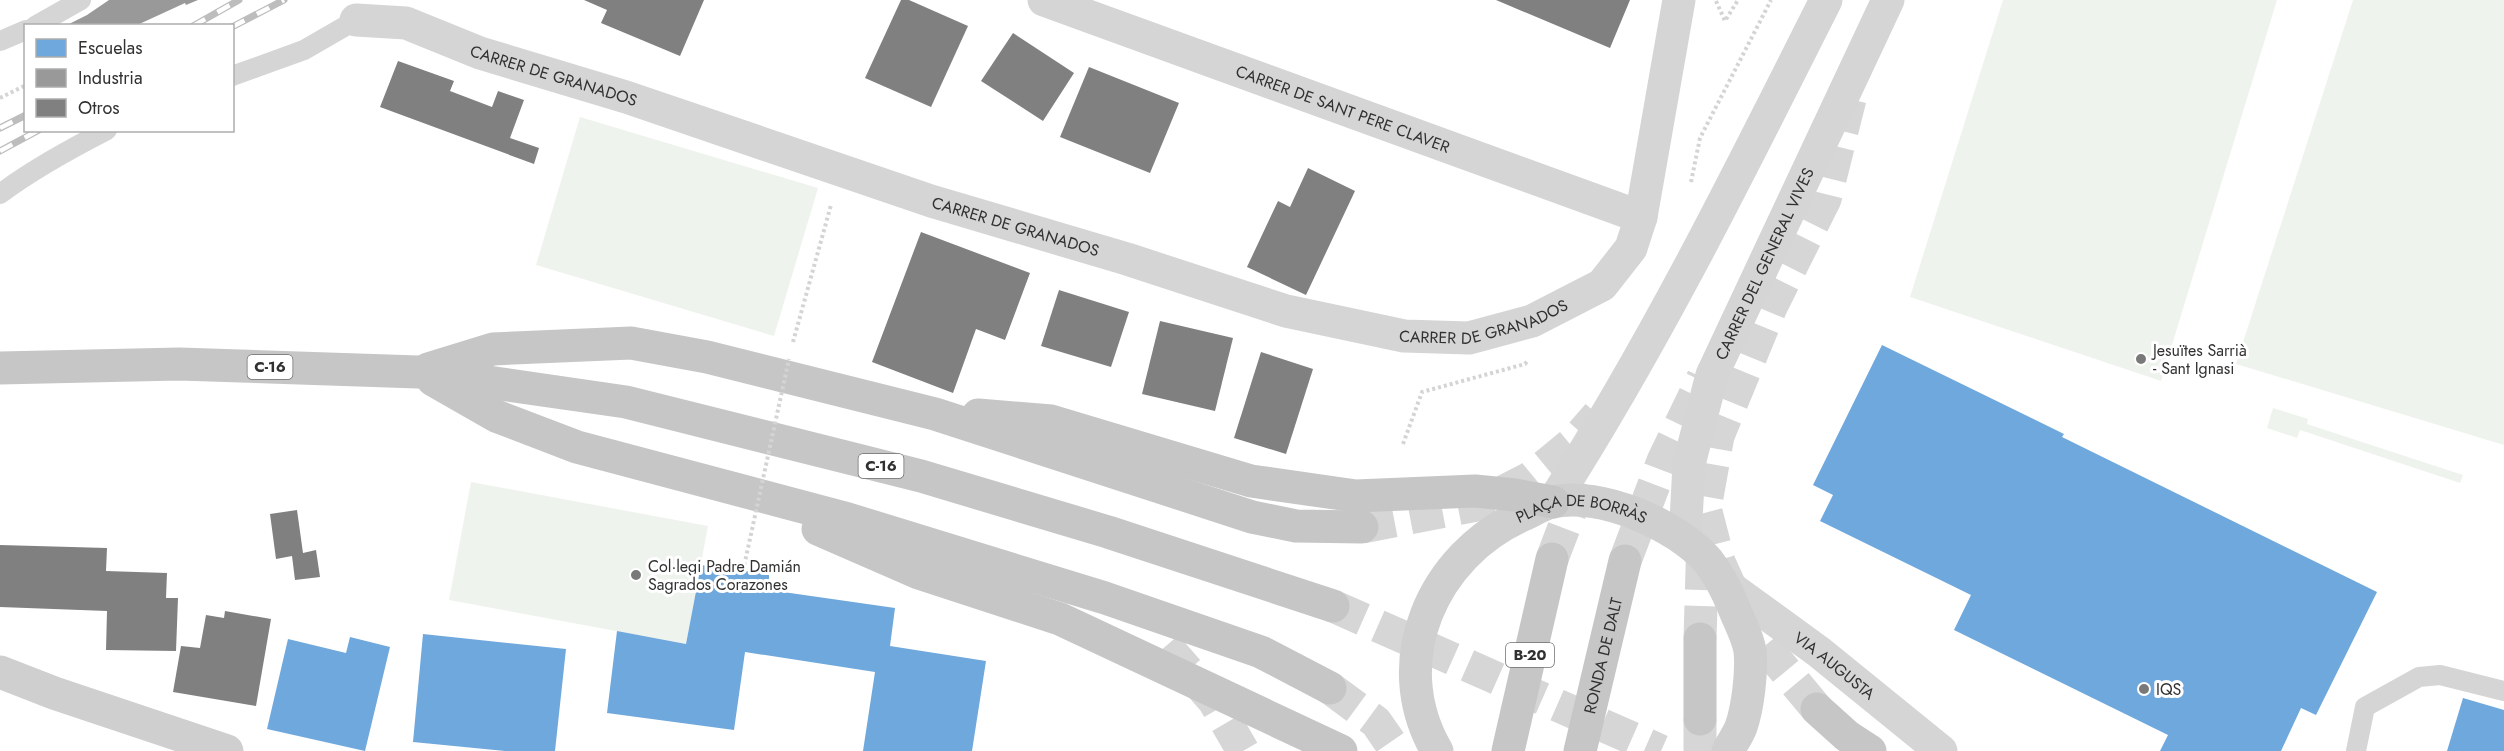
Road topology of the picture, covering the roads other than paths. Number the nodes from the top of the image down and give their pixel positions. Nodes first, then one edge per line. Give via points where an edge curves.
1 (81, 0) edge
2 (1044, 0) edge
3 (1679, 0) edge
4 (1826, 0) edge
5 (1888, 0) edge
6 (356, 20) joint
7 (39, 24) edge
8 (24, 31) edge
9 (0, 41) edge
10 (234, 75) edge
11 (103, 132) edge
12 (0, 194) edge
13 (1641, 217) junction
14 (0, 368) edge
15 (418, 372) junction
16 (935, 414) junction
17 (689, 476) junction
18 (1553, 502) junction
19 (1362, 527) tunnel mouth
20 (1685, 540) junction
21 (1552, 559) tunnel mouth
22 (1625, 561) tunnel mouth
23 (1724, 583) junction
24 (1105, 598) junction
25 (1333, 606) tunnel mouth
26 (1700, 639) tunnel mouth
27 (1166, 646) tunnel mouth
28 (0, 672) edge
29 (1330, 688) tunnel mouth
30 (2504, 691) edge
31 (1817, 709) tunnel mouth
32 (1700, 719) tunnel mouth
33 (227, 751) edge
34 (1341, 751) edge
35 (1437, 751) edge
36 (1508, 751) edge
37 (1580, 751) edge
38 (1728, 751) edge
39 (1870, 751) edge
40 (1941, 751) edge
41 (2356, 751) edge

1 - 7 lane
2 - 13 street, CARRER DE SANT PERE CLAVER
3 - 13 street, CARRER DE GRANADOS
4 - 18 street via 1691,267 1605,420
5 - 20 street, CARRER DEL GENERAL VIVES via 1712,375 1689,464
6 - 10 lane via 304,50
6 - 13 street, CARRER DE GRANADOS via 406,23 480,53 626,97 931,201 1286,311 1404,336 1469,338 1532,321 1602,285 1631,248
8 - 9 lane
11 - 12 lane
14 - 15 highway, C-16 via 179,364
15 - 16 highway via 493,349 630,343 707,357
15 - 17 highway via 496,416 577,447
15 - 25 highway, C-16 via 626,402 921,476
16 - 18 highway via 1051,421 1251,481 1356,496 1475,491
16 - 19 highway via 1252,517 1296,526
17 - 24 highway via 848,519
17 - 34 highway via 919,573 1060,620 1115,643
18 - 20 main road, PLAÇA DE BORRÀS via 1584,501 1617,507 1652,520
18 - 35 main road, PLAÇA DE BORRÀS via 1506,523 1477,543 1451,570 1431,601 1419,637 1415,674 1419,711
20 - 23 main road, PLAÇA DE BORRÀS
21 - 36 highway, B-20
22 - 37 highway, RONDA DE DALT
23 - 38 main road, PLAÇA DE BORRÀS via 1750,649 1750,678 1741,727
23 - 40 street, VIA AUGUSTA via 1819,652
24 - 27 highway
24 - 29 highway via 1261,652
26 - 32 highway
28 - 33 main road
30 - 41 lane via 2440,675 2419,677 2365,707
31 - 39 highway

